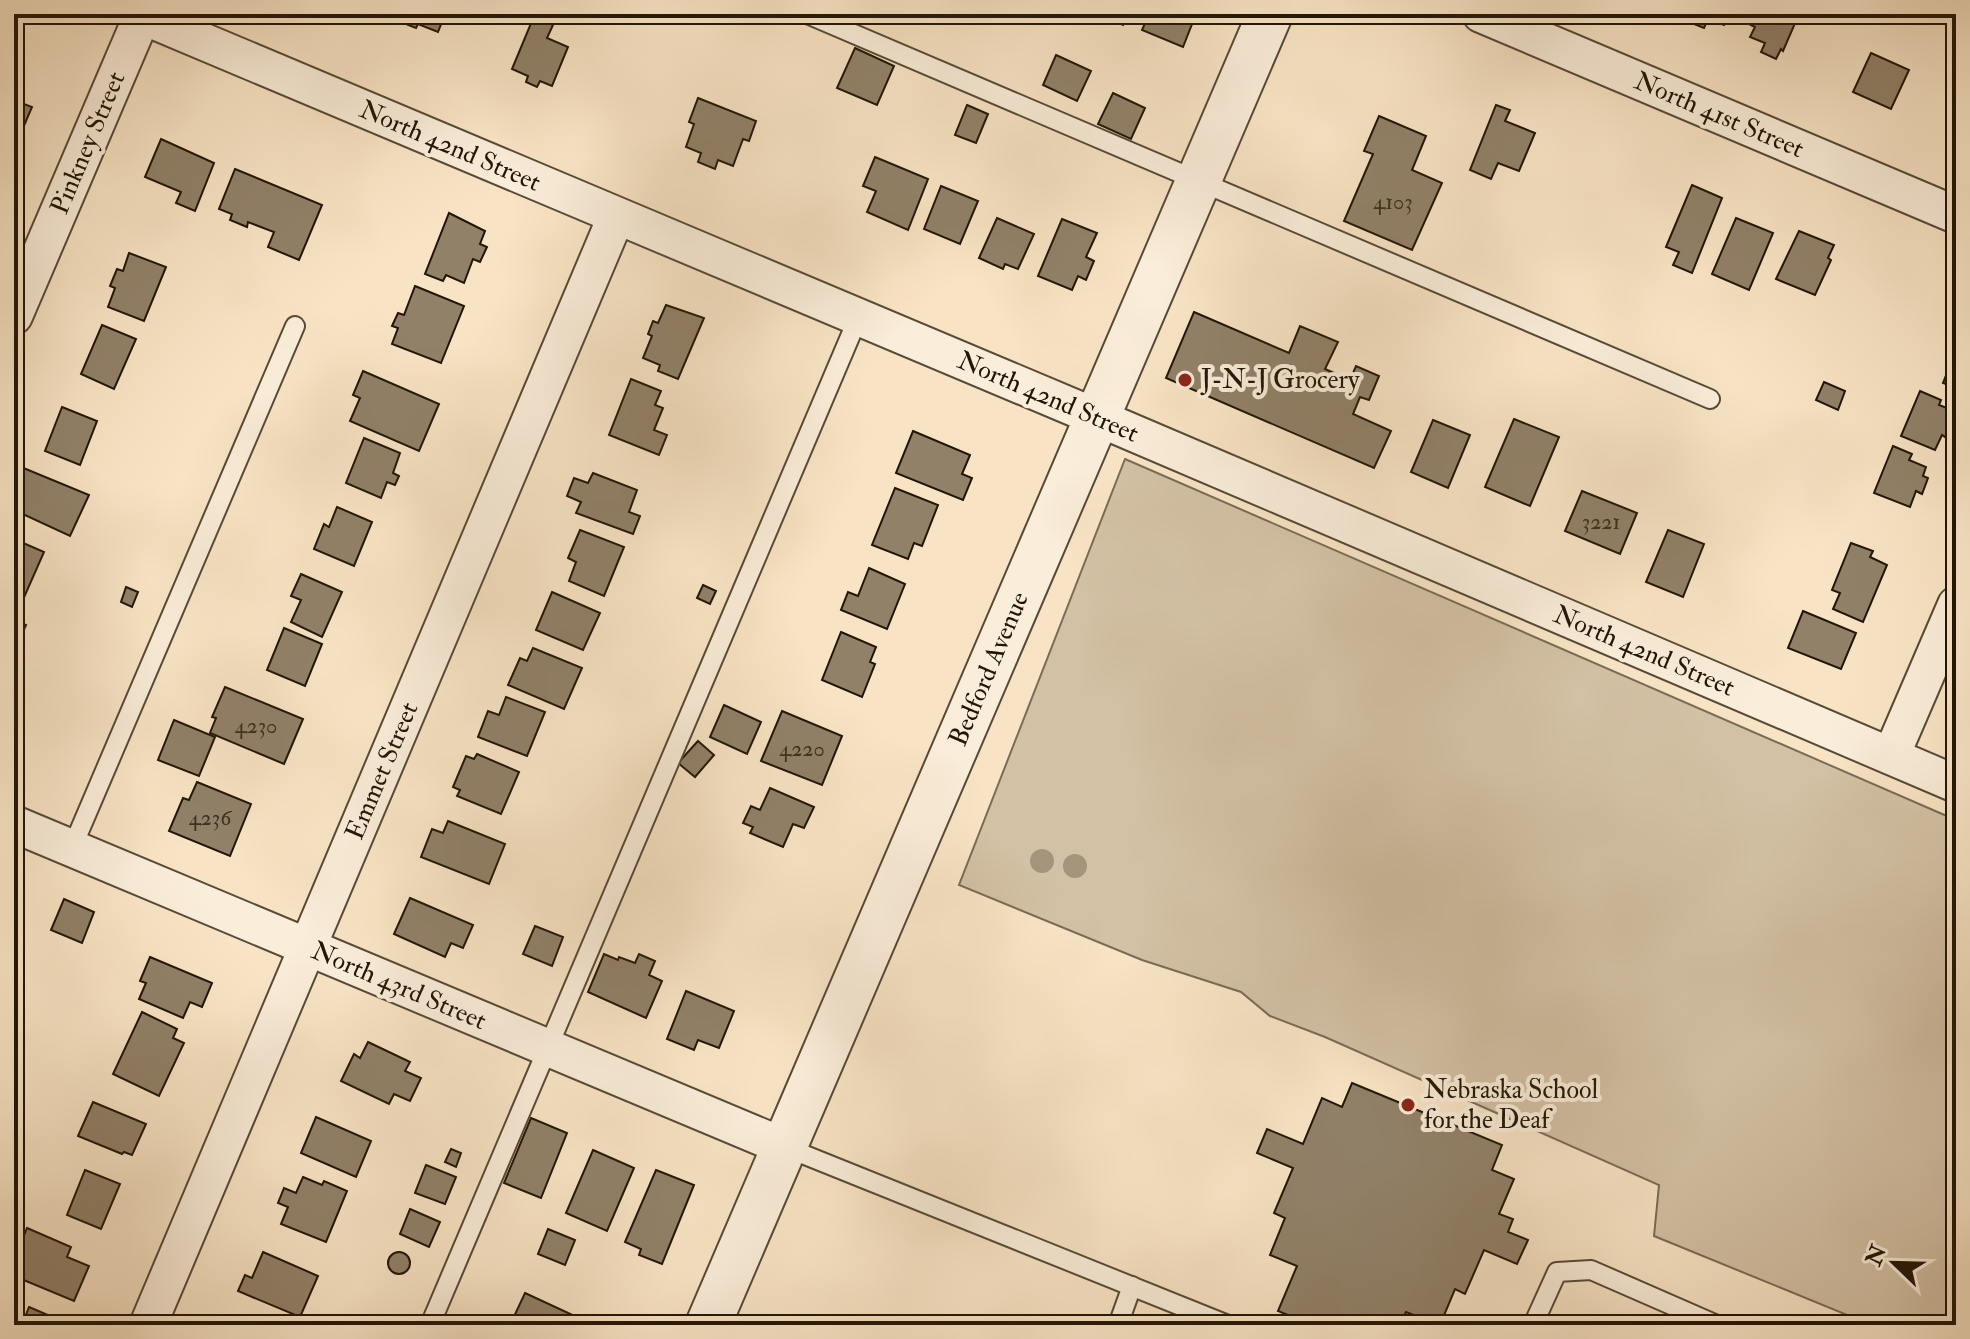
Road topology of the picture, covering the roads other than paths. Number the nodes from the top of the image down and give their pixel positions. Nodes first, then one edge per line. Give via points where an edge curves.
1 (807, 14) edge
2 (1270, 14) edge
3 (1481, 14) edge
4 (141, 15) edge
5 (1198, 180) junction
6 (1956, 215) edge
7 (616, 217) junction
8 (14, 316) edge
9 (858, 318) junction
10 (295, 326) dead end
11 (1710, 399) dead end
12 (1096, 417) junction
13 (1956, 605) edge
14 (1891, 756) junction
15 (1956, 784) edge
16 (14, 824) edge
17 (72, 848) junction
18 (307, 947) junction
19 (548, 1048) junction
20 (785, 1147) junction
21 (1132, 1286) junction
22 (148, 1325) edge
23 (430, 1325) edge
24 (708, 1325) edge
25 (1118, 1325) edge
26 (1228, 1325) edge
27 (1533, 1325) edge
28 (1717, 1325) edge

1 - 5 lane
2 - 5 street, Bedford Avenue
3 - 6 street, North 41st Street
4 - 7 street, North 42nd Street
4 - 8 street, Pinkney Street
5 - 11 lane
5 - 12 street, Bedford Avenue
7 - 9 street, North 42nd Street
7 - 18 street, Emmet Street
9 - 12 street, North 42nd Street
9 - 19 lane
10 - 17 lane
12 - 14 street, North 42nd Street
12 - 20 street, Bedford Avenue
13 - 14 street
14 - 15 street, North 42nd Street
16 - 17 street, North 43rd Street
17 - 18 street, North 43rd Street
18 - 19 street, North 43rd Street
18 - 22 street, Emmet Street
19 - 20 street, North 43rd Street
19 - 23 lane
20 - 21 lane
20 - 24 street, Bedford Avenue
21 - 25 lane
21 - 26 lane
27 - 28 lane via 1557,1272 1591,1270

